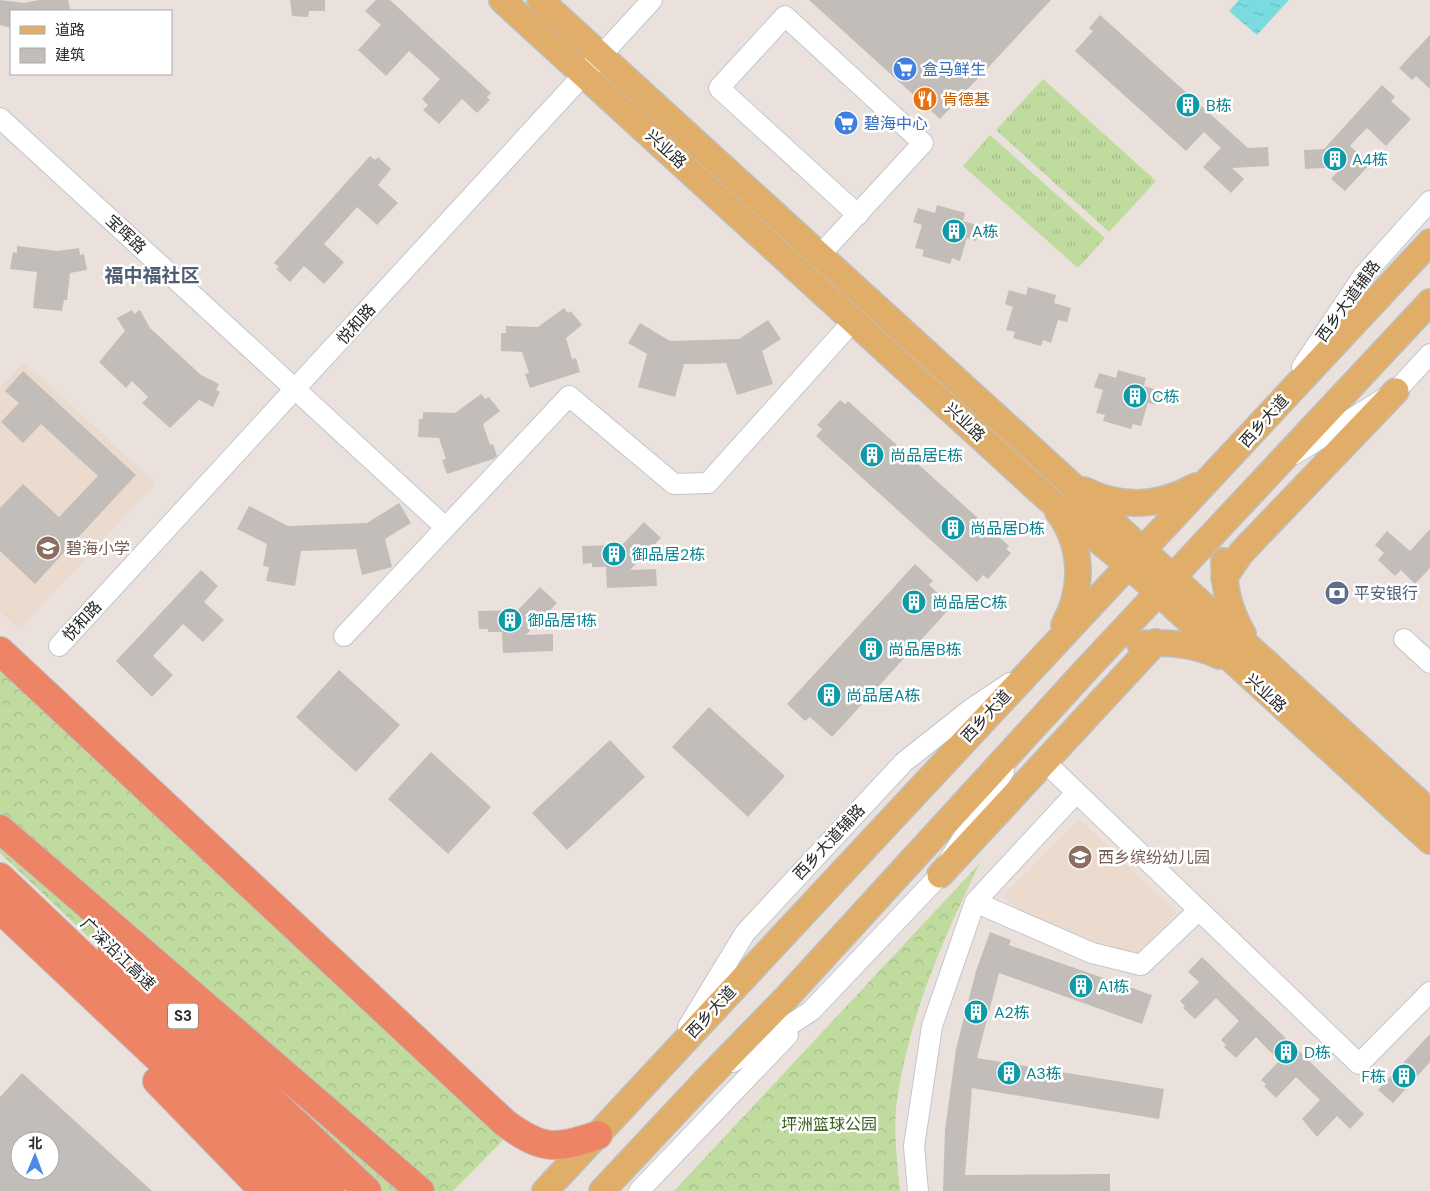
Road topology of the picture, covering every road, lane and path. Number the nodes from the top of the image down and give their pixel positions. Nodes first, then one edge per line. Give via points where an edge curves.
1 (502, 0) edge
2 (540, 0) edge
3 (652, 0) edge
4 (602, 56) junction
5 (584, 75) junction
6 (0, 118) edge
7 (1430, 200) edge
8 (858, 215) junction
9 (1430, 242) edge
10 (820, 255) junction
11 (1430, 302) edge
12 (854, 320) junction
13 (1430, 354) edge
14 (296, 390) junction
15 (1396, 391) junction
16 (1275, 409) junction
17 (1277, 465) junction
18 (1213, 476) junction
19 (1066, 479) junction
20 (1250, 494) junction
21 (1047, 498) junction
22 (445, 528) junction
23 (1135, 557) junction
24 (1224, 578) junction
25 (1166, 586) junction
26 (344, 636) dead end
27 (1404, 639) dead end
28 (1156, 642) junction
29 (1053, 644) junction
30 (59, 646) dead end
31 (0, 650) edge
32 (1244, 658) junction
33 (1430, 663) edge
34 (1084, 672) junction
35 (1020, 743) junction
36 (1045, 762) junction
37 (1076, 793) junction
38 (1430, 812) edge
39 (0, 829) edge
40 (1430, 841) edge
41 (0, 842) edge
42 (940, 875) junction
43 (0, 877) edge
44 (975, 902) junction
45 (0, 908) edge
46 (1199, 910) junction
47 (0, 921) edge
48 (1430, 992) edge
49 (811, 1012) junction
50 (706, 1080) junction
51 (598, 1135) junction
52 (264, 1191) edge
53 (299, 1191) edge
54 (330, 1191) edge
55 (366, 1191) edge
56 (420, 1191) edge
57 (545, 1191) edge
58 (602, 1191) edge
59 (639, 1191) edge
60 (918, 1191) edge

1 - 5 main road, 兴业路
2 - 4 main road, 兴业路
3 - 4 street, 悦和路
4 - 5 street, 悦和路
4 - 10 main road, 兴业路
5 - 12 main road, 兴业路
5 - 14 street, 悦和路
6 - 14 street, 宝晖路
7 - 16 street, 西乡大道辅路 via 1363,276
8 - 8 street via 924,143 785,16 719,88
8 - 10 street
9 - 16 main road, 西乡大道
10 - 19 main road, 兴业路
11 - 17 main road
12 - 21 main road, 兴业路
12 - 22 street via 708,483 674,484 569,396
13 - 15 street
14 - 22 street, 宝晖路
14 - 30 street, 悦和路
15 - 17 street
15 - 24 main road via 1241,553
16 - 18 main road, 西乡大道
17 - 20 main road
18 - 19 main road via 1182,494 1143,505 1105,499
18 - 23 main road, 西乡大道
19 - 23 main road, 兴业路
20 - 24 main road via 1230,530
20 - 25 main road
21 - 23 main road, 兴业路
21 - 29 main road via 1069,530 1078,572 1075,600
22 - 26 street
23 - 25 main road, 兴业路
23 - 29 main road, 西乡大道
24 - 32 main road
25 - 32 main road, 兴业路
25 - 34 main road
27 - 33 street
28 - 32 main road via 1186,644
28 - 34 main road via 1110,655
28 - 36 main road
29 - 51 main road, 西乡大道
31 - 51 highway via 505,1123 546,1146 561,1146
32 - 38 main road, 兴业路
32 - 40 main road, 兴业路
34 - 35 main road
35 - 42 street
35 - 50 main road via 786,998
36 - 37 street
36 - 42 main road
37 - 44 street
37 - 46 street
39 - 56 highway
41 - 55 highway, 广深沿江高速 / S3
42 - 49 street
43 - 54 highway
44 - 46 street via 1092,953 1140,965
44 - 60 street via 932,1026 914,1146
45 - 53 highway
46 - 48 street via 1359,1064
47 - 52 highway
49 - 50 street
49 - 59 street
50 - 58 main road
51 - 57 main road, 西乡大道

